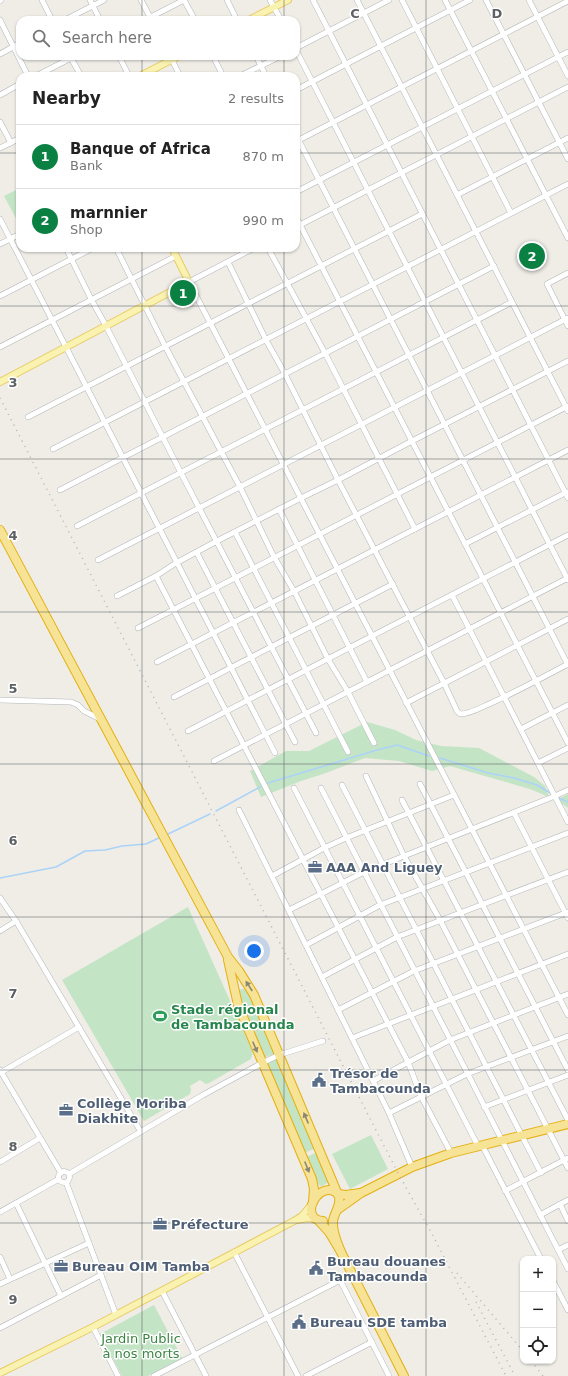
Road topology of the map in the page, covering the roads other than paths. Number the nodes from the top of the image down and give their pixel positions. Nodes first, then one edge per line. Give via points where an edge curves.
1 (42, 0) edge
2 (90, 0) edge
3 (104, 0) edge
4 (141, 0) edge
5 (184, 0) edge
6 (227, 0) edge
7 (270, 0) edge
8 (288, 0) edge
9 (312, 0) edge
10 (357, 0) edge
11 (389, 0) edge
12 (402, 0) edge
13 (445, 0) edge
14 (470, 0) edge
15 (486, 0) edge
16 (529, 0) edge
17 (568, 1) edge
18 (93, 6) junction
19 (274, 7) junction
20 (450, 10) junction
21 (364, 13) junction
22 (50, 16) edge
23 (73, 16) edge
24 (98, 16) edge
25 (148, 16) edge
26 (155, 16) edge
27 (192, 16) edge
28 (235, 16) edge
29 (257, 16) edge
30 (279, 16) edge
31 (538, 16) junction
32 (0, 20) edge
33 (416, 28) junction
34 (329, 31) junction
35 (504, 34) junction
36 (14, 46) junction
37 (381, 46) junction
38 (300, 47) edge
39 (16, 50) edge
40 (471, 51) junction
41 (568, 52) edge
42 (0, 54) edge
43 (300, 57) edge
44 (558, 57) junction
45 (21, 60) edge
46 (66, 60) edge
47 (73, 60) edge
48 (121, 60) edge
49 (168, 60) edge
50 (172, 60) edge
51 (215, 60) edge
52 (258, 60) edge
53 (273, 60) edge
54 (346, 64) junction
55 (261, 66) junction
56 (437, 68) junction
57 (26, 72) edge
58 (44, 72) edge
59 (79, 72) edge
60 (127, 72) edge
61 (147, 72) edge
62 (178, 72) edge
63 (221, 72) edge
64 (248, 72) edge
65 (264, 72) edge
66 (524, 75) junction
67 (568, 76) edge
68 (312, 81) junction
69 (16, 86) edge
70 (402, 86) junction
71 (568, 87) edge
72 (300, 88) edge
73 (492, 91) junction
74 (0, 95) edge
75 (538, 102) junction
76 (366, 105) junction
77 (458, 109) junction
78 (506, 118) junction
79 (0, 122) edge
80 (333, 122) junction
81 (422, 127) junction
82 (472, 136) junction
83 (300, 137) edge
84 (568, 138) edge
85 (16, 140) edge
86 (559, 142) junction
87 (11, 143) junction
88 (300, 143) edge
89 (387, 146) junction
90 (0, 148) edge
91 (436, 154) junction
92 (527, 159) junction
93 (568, 159) edge
94 (353, 163) junction
95 (401, 173) junction
96 (493, 176) junction
97 (320, 180) junction
98 (568, 184) edge
99 (300, 190) edge
100 (368, 190) junction
101 (457, 195) junction
102 (546, 195) junction
103 (333, 208) junction
104 (511, 213) junction
105 (422, 214) junction
106 (0, 219) edge
107 (300, 225) edge
108 (566, 228) edge
109 (300, 229) edge
110 (389, 231) junction
111 (476, 231) junction
112 (16, 236) edge
113 (568, 238) edge
114 (10, 239) junction
115 (0, 244) edge
116 (354, 249) junction
117 (440, 250) junction
118 (16, 251) edge
119 (17, 252) edge
120 (68, 252) edge
121 (85, 252) edge
122 (118, 252) edge
123 (174, 252) edge
124 (247, 252) edge
125 (270, 252) edge
126 (176, 256) junction
127 (72, 259) junction
128 (228, 262) junction
129 (322, 266) junction
130 (494, 266) junction
131 (407, 267) junction
132 (568, 273) edge
133 (132, 278) junction
134 (31, 280) junction
135 (189, 282) junction
136 (286, 283) junction
137 (373, 284) junction
138 (458, 284) junction
139 (0, 296) edge
140 (91, 299) junction
141 (340, 302) junction
142 (425, 302) junction
143 (512, 302) junction
144 (249, 304) junction
145 (144, 305) junction
146 (305, 319) junction
147 (391, 319) junction
148 (566, 319) edge
149 (51, 320) junction
150 (477, 320) junction
151 (210, 323) junction
152 (106, 326) junction
153 (568, 326) edge
154 (358, 336) junction
155 (443, 338) junction
156 (530, 338) junction
157 (266, 340) junction
158 (166, 346) junction
159 (0, 347) edge
160 (66, 347) junction
161 (324, 353) junction
162 (409, 355) junction
163 (495, 356) junction
164 (229, 359) junction
165 (568, 361) edge
166 (127, 366) junction
167 (547, 371) junction
168 (376, 372) junction
169 (462, 373) junction
170 (285, 374) junction
171 (0, 380) edge
172 (185, 381) junction
173 (86, 387) junction
174 (343, 389) junction
175 (512, 389) junction
176 (427, 391) junction
177 (246, 393) junction
178 (146, 402) junction
179 (479, 406) junction
180 (394, 408) junction
181 (567, 408) edge
182 (303, 410) junction
183 (203, 416) junction
184 (28, 417) dead end
185 (104, 423) junction
186 (444, 424) junction
187 (360, 425) junction
188 (531, 425) junction
189 (265, 430) junction
190 (163, 437) junction
191 (412, 441) junction
192 (498, 442) junction
193 (322, 445) junction
194 (53, 449) dead end
195 (568, 450) edge
196 (221, 452) junction
197 (123, 458) junction
198 (378, 459) junction
199 (463, 460) junction
200 (549, 460) junction
201 (283, 465) junction
202 (181, 473) junction
203 (430, 477) junction
204 (515, 477) junction
205 (338, 480) junction
206 (240, 487) junction
207 (60, 490) dead end
208 (141, 493) junction
209 (397, 494) junction
210 (567, 494) edge
211 (481, 495) junction
212 (301, 498) junction
213 (200, 508) junction
214 (279, 510) junction
215 (532, 510) junction
216 (448, 512) junction
217 (357, 515) junction
218 (257, 521) junction
219 (77, 526) dead end
220 (498, 528) junction
221 (160, 529) junction
222 (415, 529) junction
223 (0, 530) edge
224 (235, 532) junction
225 (319, 534) junction
226 (568, 535) edge
227 (217, 541) junction
228 (465, 544) junction
229 (550, 545) junction
230 (297, 546) junction
231 (375, 550) junction
232 (197, 553) junction
233 (274, 557) junction
234 (98, 560) dead end
235 (516, 562) junction
236 (176, 563) junction
237 (254, 568) junction
238 (337, 569) junction
239 (156, 576) junction
240 (236, 577) junction
241 (483, 579) junction
242 (568, 579) edge
243 (315, 581) junction
244 (393, 584) junction
245 (216, 588) junction
246 (294, 591) junction
247 (452, 595) junction
248 (117, 596) dead end
249 (533, 596) junction
250 (195, 598) junction
251 (272, 603) junction
252 (355, 604) junction
253 (174, 609) junction
254 (254, 612) junction
255 (501, 613) junction
256 (333, 615) junction
257 (410, 617) junction
258 (568, 619) edge
259 (234, 623) junction
260 (311, 626) junction
261 (138, 628) dead end
262 (469, 629) junction
263 (550, 629) junction
264 (213, 633) junction
265 (372, 636) junction
266 (289, 637) junction
267 (192, 644) junction
268 (517, 645) junction
269 (272, 647) junction
270 (350, 648) junction
271 (427, 651) junction
272 (251, 657) junction
273 (328, 659) junction
274 (157, 662) dead end
275 (486, 662) junction
276 (568, 664) edge
277 (231, 668) junction
278 (306, 670) junction
279 (390, 670) junction
280 (209, 679) junction
281 (289, 679) junction
282 (536, 681) junction
283 (367, 682) junction
284 (444, 683) junction
285 (268, 690) junction
286 (348, 692) junction
287 (174, 697) dead end
288 (504, 697) junction
289 (0, 700) edge
290 (248, 700) junction
291 (406, 703) junction
292 (324, 704) junction
293 (568, 705) edge
294 (226, 712) junction
295 (306, 713) junction
296 (552, 713) junction
297 (100, 720) junction
298 (286, 724) junction
299 (521, 729) junction
300 (188, 731) dead end
301 (316, 733) dead end
302 (265, 734) junction
303 (295, 742) dead end
304 (374, 743) dead end
305 (568, 743) edge
306 (243, 745) junction
307 (568, 748) edge
308 (348, 752) dead end
309 (275, 753) dead end
310 (214, 761) dead end
311 (538, 763) junction
312 (366, 776) dead end
313 (420, 784) dead end
314 (342, 785) dead end
315 (294, 788) dead end
316 (321, 788) dead end
317 (568, 790) edge
318 (454, 795) junction
319 (555, 796) junction
320 (402, 800) dead end
321 (431, 805) junction
322 (240, 810) dead end
323 (514, 813) junction
324 (410, 814) junction
325 (387, 822) junction
326 (568, 822) edge
327 (472, 829) junction
328 (365, 831) junction
329 (568, 833) edge
330 (346, 838) junction
331 (448, 838) junction
332 (427, 847) junction
333 (532, 847) junction
334 (324, 848) junction
335 (404, 856) junction
336 (303, 860) junction
337 (490, 863) junction
338 (382, 864) junction
339 (364, 872) junction
340 (466, 872) junction
341 (568, 872) edge
342 (272, 876) junction
343 (548, 879) junction
344 (444, 880) junction
345 (342, 883) junction
346 (422, 889) junction
347 (321, 894) junction
348 (506, 896) junction
349 (399, 897) junction
350 (0, 898) edge
351 (380, 904) junction
352 (482, 904) junction
353 (289, 910) junction
354 (461, 912) junction
355 (567, 914) edge
356 (359, 916) junction
357 (440, 920) junction
358 (16, 921) junction
359 (338, 927) junction
360 (524, 929) junction
361 (416, 930) junction
362 (0, 931) edge
363 (397, 937) junction
364 (500, 938) junction
365 (306, 945) junction
366 (478, 946) junction
367 (376, 948) junction
368 (458, 954) junction
369 (568, 954) edge
370 (228, 957) junction
371 (355, 959) junction
372 (433, 963) junction
373 (542, 964) junction
374 (414, 970) junction
375 (518, 974) junction
376 (322, 977) junction
377 (393, 982) junction
378 (496, 982) junction
379 (476, 990) junction
380 (372, 993) junction
381 (568, 994) edge
382 (559, 997) junction
383 (452, 999) junction
384 (535, 1006) junction
385 (433, 1007) junction
386 (338, 1010) junction
387 (410, 1015) junction
388 (514, 1015) junction
389 (568, 1015) edge
390 (493, 1023) junction
391 (388, 1024) junction
392 (79, 1027) junction
393 (469, 1032) junction
394 (568, 1036) edge
395 (352, 1038) junction
396 (323, 1040) dead end
397 (450, 1040) junction
398 (553, 1041) junction
399 (531, 1050) junction
400 (429, 1051) junction
401 (279, 1055) junction
402 (511, 1057) junction
403 (408, 1062) junction
404 (262, 1063) junction
405 (486, 1067) junction
406 (568, 1070) edge
407 (1, 1072) edge
408 (467, 1074) junction
409 (568, 1075) edge
410 (373, 1081) junction
411 (548, 1083) junction
412 (446, 1084) junction
413 (528, 1090) junction
414 (421, 1096) junction
415 (503, 1100) junction
416 (484, 1107) junction
417 (389, 1113) junction
418 (568, 1120) edge
419 (568, 1124) edge
420 (548, 1129) junction
421 (140, 1132) junction
422 (522, 1136) junction
423 (40, 1138) junction
424 (502, 1141) junction
425 (480, 1146) junction
426 (451, 1153) junction
427 (566, 1159) edge
428 (0, 1162) edge
429 (412, 1167) junction
430 (568, 1168) edge
431 (540, 1172) junction
432 (61, 1173) junction
433 (69, 1174) junction
434 (59, 1179) junction
435 (66, 1182) junction
436 (523, 1182) junction
437 (505, 1191) junction
438 (337, 1193) junction
439 (361, 1193) junction
440 (568, 1200) edge
441 (313, 1202) junction
442 (16, 1203) junction
443 (560, 1204) junction
444 (336, 1210) junction
445 (0, 1212) edge
446 (540, 1215) junction
447 (317, 1220) junction
448 (294, 1221) junction
449 (568, 1221) edge
450 (88, 1243) junction
451 (568, 1245) edge
452 (558, 1250) junction
453 (234, 1252) junction
454 (340, 1252) junction
455 (539, 1256) edge
456 (0, 1258) edge
457 (45, 1263) junction
458 (568, 1269) edge
459 (352, 1274) junction
460 (101, 1275) junction
461 (10, 1279) junction
462 (340, 1280) junction
463 (0, 1284) edge
464 (556, 1287) edge
465 (162, 1291) junction
466 (61, 1296) junction
467 (568, 1310) edge
468 (116, 1315) junction
469 (268, 1318) junction
470 (93, 1327) junction
471 (0, 1328) edge
472 (372, 1342) junction
473 (195, 1355) junction
474 (0, 1373) edge
475 (118, 1376) edge
476 (154, 1376) edge
477 (206, 1376) edge
478 (298, 1376) edge
479 (306, 1376) edge
480 (389, 1376) edge
481 (404, 1376) edge

1 - 22 street
2 - 18 street
3 - 18 street
4 - 25 street
5 - 26 street
5 - 27 street
6 - 28 street
7 - 19 street
8 - 19 main road
9 - 34 street
10 - 21 street
11 - 21 street
12 - 33 street
13 - 20 street
14 - 20 street
15 - 35 street
16 - 31 street
17 - 31 street
18 - 23 street
18 - 24 street
19 - 29 main road
19 - 30 street
20 - 33 street
20 - 40 street
21 - 34 street
21 - 37 street
31 - 35 street
31 - 44 street
32 - 36 street
33 - 37 street
33 - 56 street
34 - 38 street
34 - 54 street
35 - 40 street
35 - 66 street
36 - 39 street
36 - 42 street
37 - 54 street
37 - 70 street
40 - 56 street
40 - 73 street
41 - 44 street
43 - 68 street
44 - 66 street
44 - 67 street
45 - 57 street
46 - 58 street
47 - 59 street
48 - 60 street
49 - 61 main road
50 - 62 street
51 - 63 street
52 - 55 street
53 - 55 street
54 - 68 street
54 - 76 street
55 - 64 street
55 - 65 street
56 - 70 street
56 - 77 street
66 - 73 street
66 - 75 street
68 - 72 street
68 - 80 street
69 - 74 street
70 - 76 street
70 - 81 street
71 - 75 street
73 - 77 street
73 - 78 street
75 - 78 street
75 - 86 street
76 - 80 street
76 - 89 street
77 - 81 street
77 - 82 street
78 - 82 street
78 - 92 street
79 - 87 street
80 - 83 street
80 - 94 street
81 - 89 street
81 - 91 street
82 - 91 street
82 - 96 street
84 - 86 street
85 - 87 street
86 - 92 street
86 - 93 street
87 - 90 street
88 - 97 street
89 - 94 street
89 - 95 street
91 - 95 street
91 - 101 street
92 - 96 street
92 - 102 street
94 - 97 street
94 - 100 street
95 - 100 street
95 - 105 street
96 - 101 street
96 - 104 street
97 - 99 street
97 - 103 street
98 - 102 street
100 - 103 street
100 - 110 street
101 - 111 street
102 - 104 street
102 - 108 street
103 - 107 street
103 - 116 street
104 - 111 street
105 - 110 street
105 - 117 street
106 - 114 street
108 - 113 street
109 - 129 street
110 - 116 street
110 - 131 street
111 - 117 street
111 - 130 street
112 - 114 street
114 - 115 street
114 - 118 street
116 - 129 street
116 - 137 street
117 - 131 street
117 - 138 street
119 - 134 street
120 - 127 street
121 - 127 street
122 - 133 street
123 - 126 main road
124 - 128 street
125 - 136 street
126 - 133 street
126 - 135 main road
127 - 134 street
127 - 140 street
128 - 135 street
128 - 144 street
129 - 136 street
129 - 141 street
130 - 138 street
130 - 143 street
131 - 137 street
131 - 142 street
132 - 148 street via 546,284
133 - 140 street
133 - 145 street
134 - 139 street
134 - 149 street
135 - 145 main road
135 - 151 street
136 - 144 street
136 - 146 street
137 - 141 street
137 - 147 street
138 - 142 street
138 - 150 street
140 - 149 street
140 - 152 street
141 - 146 street
141 - 154 street
142 - 147 street
142 - 155 street
143 - 150 street
143 - 156 street
144 - 151 street
144 - 157 street
145 - 152 main road
145 - 158 street
146 - 157 street
146 - 161 street
147 - 154 street
147 - 162 street
148 - 153 street
148 - 156 street
149 - 159 street
149 - 160 street
150 - 155 street
150 - 163 street
151 - 158 street
151 - 164 street
152 - 160 main road
152 - 166 street
154 - 161 street
154 - 168 street
155 - 162 street
155 - 169 street
156 - 163 street
156 - 167 street
157 - 164 street
157 - 170 street
158 - 166 street
158 - 172 street
160 - 171 main road
160 - 173 street
161 - 170 street
161 - 174 street
162 - 168 street
162 - 176 street
163 - 169 street
163 - 175 street
164 - 172 street
164 - 177 street
165 - 167 street
166 - 173 street
166 - 178 street
167 - 175 street
167 - 181 street
168 - 174 street
168 - 180 street
169 - 176 street
169 - 179 street
170 - 177 street
170 - 182 street
172 - 178 street
172 - 183 street
173 - 184 street
173 - 185 street
174 - 182 street
174 - 187 street
175 - 179 street
175 - 188 street
176 - 180 street
176 - 186 street
177 - 183 street
177 - 189 street
178 - 185 street
178 - 190 street
179 - 186 street
179 - 192 street
180 - 187 street
180 - 191 street
181 - 188 street
182 - 189 street
182 - 193 street
183 - 190 street
183 - 196 street
185 - 194 street
185 - 197 street
186 - 191 street
186 - 199 street
187 - 193 street
187 - 198 street
188 - 192 street
188 - 200 street
189 - 196 street
189 - 201 street
190 - 197 street
190 - 202 street
191 - 198 street
191 - 203 street
192 - 199 street
192 - 204 street
193 - 201 street
193 - 205 street
195 - 200 street
196 - 202 street
196 - 206 street
197 - 207 street
197 - 208 street
198 - 205 street
198 - 209 street
199 - 203 street
199 - 211 street
200 - 204 street
200 - 210 street
201 - 206 street
201 - 212 street
202 - 208 street
202 - 213 street
203 - 209 street
203 - 216 street
204 - 211 street
204 - 215 street
205 - 212 street
205 - 217 street
206 - 213 street
206 - 218 street
208 - 219 street
208 - 221 street
209 - 217 street
209 - 222 street
210 - 215 street
211 - 216 street
211 - 220 street
212 - 214 street
212 - 225 street
213 - 221 street
213 - 227 street
214 - 218 street
214 - 230 street
215 - 220 street
215 - 229 street
216 - 222 street
216 - 228 street
217 - 225 street
217 - 231 street
218 - 224 street
218 - 233 street
220 - 228 street
220 - 235 street
221 - 234 street
221 - 236 street
222 - 231 street
223 - 297 highway
224 - 227 street
224 - 237 street
225 - 230 street
225 - 238 street
226 - 229 street
227 - 232 street
227 - 240 street
228 - 241 street
229 - 235 street
229 - 242 street
230 - 233 street
230 - 243 street
231 - 238 street
231 - 244 street
232 - 236 street
232 - 245 street
233 - 237 street
233 - 246 street
235 - 241 street
235 - 249 street
236 - 239 street
236 - 250 street
237 - 240 street
237 - 251 street
238 - 243 street
238 - 252 street
239 - 248 street
239 - 253 street
240 - 245 street
240 - 254 street
241 - 247 street
241 - 255 street
242 - 249 street
243 - 246 street
243 - 256 street
244 - 252 street
244 - 257 street
245 - 250 street
245 - 259 street
246 - 251 street
246 - 260 street
247 - 257 street
247 - 262 street
249 - 255 street
249 - 263 street
250 - 253 street
250 - 264 street
251 - 254 street
251 - 266 street
252 - 256 street
252 - 265 street
253 - 261 street
253 - 267 street
254 - 259 street
254 - 269 street
255 - 262 street
255 - 268 street
256 - 260 street
256 - 270 street
257 - 265 street
257 - 271 street
258 - 263 street
259 - 264 street
259 - 272 street
260 - 266 street
260 - 273 street
262 - 271 street
262 - 275 street
263 - 268 street
263 - 276 street
264 - 267 street
264 - 277 street
265 - 270 street
265 - 279 street
266 - 269 street
266 - 278 street
267 - 274 street
267 - 280 street
268 - 275 street
268 - 282 street
269 - 272 street
269 - 281 street
270 - 273 street
270 - 283 street
271 - 279 street
271 - 284 street
272 - 277 street
272 - 285 street
273 - 278 street
273 - 286 street
275 - 284 street
275 - 288 street
276 - 282 street
277 - 280 street
277 - 290 street
278 - 281 street
278 - 292 street
279 - 283 street
279 - 291 street
280 - 287 street
280 - 294 street
281 - 285 street
281 - 295 street
282 - 288 street
282 - 296 street
283 - 286 street
284 - 288 street via 456,711 460,714
284 - 291 street
285 - 290 street
285 - 298 street
286 - 292 street
286 - 304 street
288 - 299 street
289 - 297 street via 71,702
290 - 294 street
290 - 302 street
291 - 318 street
292 - 295 street
292 - 308 street
293 - 296 street
294 - 300 street
294 - 306 street
295 - 298 street
295 - 301 street
296 - 299 street
296 - 305 street
297 - 370 highway
298 - 302 street
298 - 303 street
299 - 311 street
302 - 306 street
302 - 309 street
306 - 310 street
306 - 336 street
307 - 311 street
311 - 319 street
312 - 325 street
313 - 321 street
314 - 328 street
315 - 334 street
316 - 330 street
317 - 319 street
318 - 321 street
318 - 327 street
319 - 323 street
319 - 326 street
320 - 324 street
321 - 324 street
321 - 331 street
322 - 342 street
323 - 327 street
323 - 333 street
324 - 325 street
324 - 332 street
325 - 328 street
325 - 335 street
327 - 331 street
327 - 337 street
328 - 330 street
328 - 338 street
329 - 333 street
330 - 334 street
330 - 339 street
331 - 332 street
331 - 340 street
332 - 335 street
332 - 344 street
333 - 337 street
333 - 343 street
334 - 336 street
334 - 345 street
335 - 338 street
335 - 346 street
336 - 342 street
336 - 347 street
337 - 340 street
337 - 348 street
338 - 339 street
338 - 349 street
339 - 345 street
339 - 351 street
340 - 344 street
340 - 352 street
341 - 343 street
342 - 353 street
343 - 348 street
343 - 355 street
344 - 346 street
344 - 354 street
345 - 347 street
345 - 356 street
346 - 349 street
346 - 357 street
347 - 353 street
347 - 359 street
348 - 352 street
348 - 360 street
349 - 351 street
349 - 361 street
350 - 358 street
351 - 356 street
351 - 363 street
352 - 354 street
352 - 364 street
353 - 365 street
354 - 357 street
354 - 366 street
355 - 360 street
356 - 359 street
356 - 367 street
357 - 361 street
357 - 368 street
358 - 362 street
358 - 392 street
359 - 365 street
359 - 371 street
360 - 364 street
360 - 373 street
361 - 363 street
361 - 372 street
363 - 367 street
363 - 374 street
364 - 366 street
364 - 375 street
365 - 376 street
366 - 368 street
366 - 378 street
367 - 371 street
367 - 377 street
368 - 372 street
368 - 379 street
369 - 373 street
401 -> 370 highway via 252,990
370 -> 404 highway via 238,1005
371 - 376 street
371 - 380 street
372 - 374 street
372 - 383 street
373 - 375 street
373 - 382 street
374 - 377 street
374 - 385 street
375 - 378 street
375 - 384 street
376 - 386 street
377 - 380 street
377 - 387 street
378 - 379 street
378 - 388 street
379 - 383 street
379 - 390 street
380 - 386 street
380 - 391 street
381 - 382 street
382 - 384 street
382 - 389 street
383 - 385 street
383 - 393 street
384 - 388 street
384 - 398 street
385 - 387 street
385 - 397 street
386 - 395 street
387 - 391 street
387 - 400 street
388 - 390 street
388 - 399 street
390 - 393 street
390 - 402 street
391 - 395 street
391 - 403 street
392 - 407 street
392 - 421 street
393 - 397 street
393 - 405 street
394 - 398 street
395 - 410 street
396 - 401 street
397 - 400 street
397 - 408 street
398 - 399 street
398 - 406 street
399 - 402 street
399 - 411 street
400 - 403 street
400 - 412 street
401 - 404 street
438 -> 401 highway
402 - 405 street
402 - 413 street
403 - 410 street
403 - 414 street
404 - 421 street
404 -> 441 highway via 312,1179
405 - 408 street
405 - 415 street
407 - 423 street
408 - 412 street
408 - 416 street
409 - 411 street
410 - 417 street
411 - 413 street
411 - 418 street
412 - 414 street
412 - 425 street
413 - 415 street
413 - 420 street
414 - 417 street
414 - 426 street
415 - 416 street
415 - 422 street
416 - 424 street
417 - 429 street
419 - 420 highway
420 - 422 highway
420 - 427 street
421 - 433 street
422 - 424 highway
422 - 431 street
423 - 428 street
423 - 432 street
424 - 425 highway
424 - 436 street
425 - 426 highway
425 - 437 street
426 - 429 highway
427 - 430 street
427 - 431 street
429 - 439 highway
431 - 436 street
432 - 433 street via 65,1171
432 - 434 street
433 - 435 street via 69,1180
434 - 435 street
434 - 442 street
435 - 450 street
436 - 437 street
436 - 446 street
437 - 455 street
438 - 439 highway
438 - 441 highway via 332,1190 322,1191
438 - 444 highway via 340,1200
439 - 444 highway
440 - 443 street
441 - 447 highway via 311,1213
441 - 448 main road via 302,1216
442 - 445 street
442 - 457 street
443 - 446 street
443 - 449 street
444 - 447 highway via 330,1219
444 - 454 highway via 333,1230
446 - 452 street
447 - 448 main road via 308,1218
447 - 454 highway via 329,1232
448 - 453 main road
450 - 457 street
450 - 460 street
451 - 452 street
452 - 458 street
453 - 465 main road
453 - 469 street
454 - 459 highway
456 - 461 street
457 - 461 street
457 - 466 street
459 - 462 street
459 - 481 highway
460 - 466 street
460 - 468 street
461 - 463 street
462 - 469 street
462 - 472 street
464 - 467 street
465 - 468 main road
465 - 473 street
466 - 471 street
468 - 470 main road
469 - 473 street
469 - 478 street
470 - 474 main road
470 - 475 street
472 - 479 street
472 - 480 street
473 - 476 street
473 - 477 street

